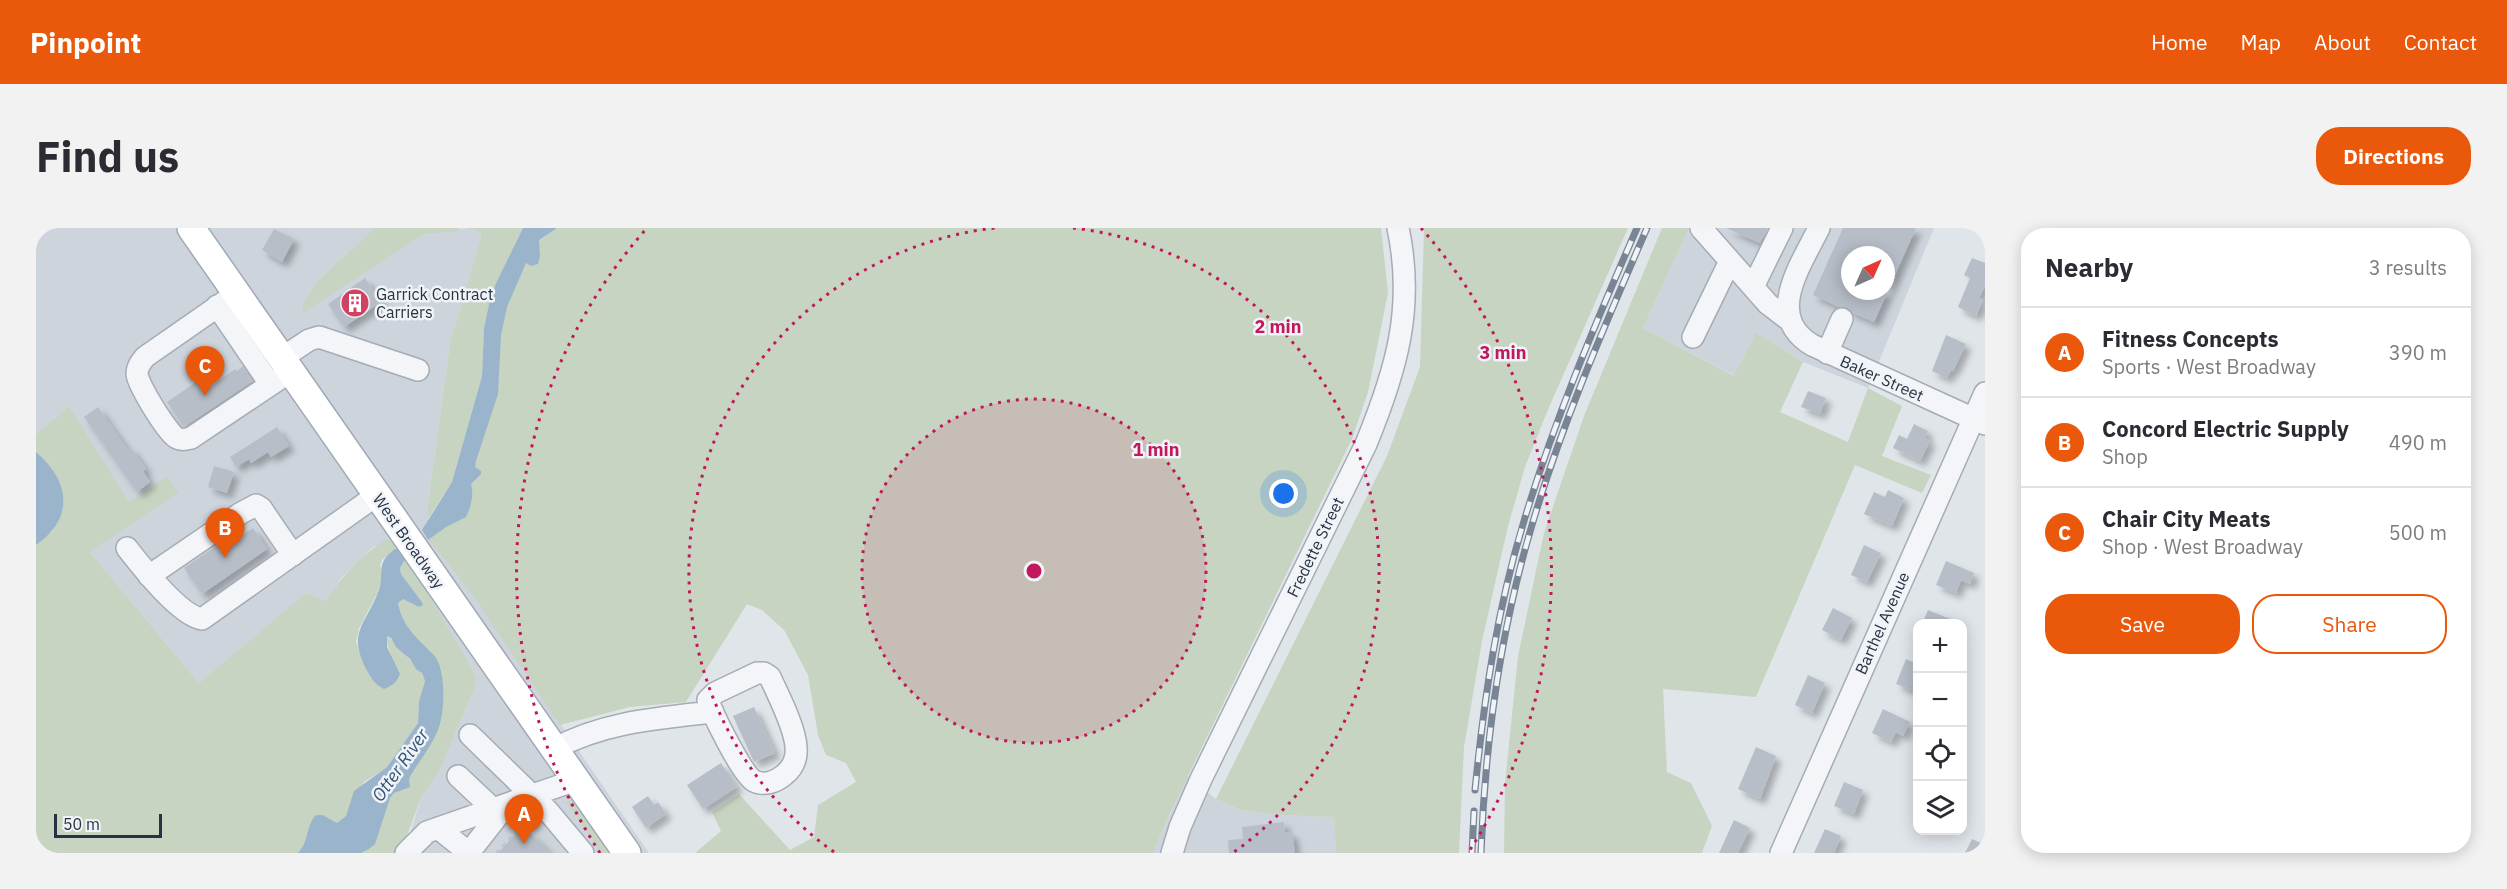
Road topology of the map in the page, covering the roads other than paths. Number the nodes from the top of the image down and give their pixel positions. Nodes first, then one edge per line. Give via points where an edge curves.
1 (192, 228) edge
2 (1398, 228) edge
3 (1701, 228) edge
4 (1782, 228) edge
5 (1819, 228) edge
6 (1730, 261) junction
7 (1753, 287) junction
8 (227, 299) junction
9 (1842, 319) dead end
10 (1789, 320) junction
11 (1693, 337) dead end
12 (1827, 353) junction
13 (418, 370) dead end
14 (281, 371) junction
15 (1985, 393) edge
16 (1979, 422) edge
17 (377, 495) junction
18 (127, 548) dead end
19 (293, 555) junction
20 (149, 576) junction
21 (713, 712) junction
22 (471, 735) dead end
23 (554, 749) junction
24 (458, 776) dead end
25 (576, 780) junction
26 (533, 795) junction
27 (500, 806) junction
28 (438, 828) junction
29 (406, 853) edge
30 (583, 853) edge
31 (627, 853) edge
32 (1172, 853) edge
33 (1781, 853) edge

1 - 8 main road, West Broadway
2 - 32 street, Fredette Street via 1404,272 1403,311 1398,353 1385,397 1366,444 1201,778
3 - 6 street, Baker Street
4 - 7 street
5 - 10 street via 1790,293
6 - 7 street, Baker Street
6 - 11 street
7 - 10 street, Baker Street
8 - 14 main road, West Broadway
8 - 14 street via 140,364 140,382 170,433 184,440 191,438
9 - 12 street
10 - 12 street, Baker Street via 1802,339
12 - 16 street, Baker Street
13 - 14 street via 313,337
14 - 17 main road, West Broadway
15 - 16 street, Barthel Avenue
16 - 33 street, Barthel Avenue
17 - 19 street
17 - 23 main road, West Broadway
18 - 20 street
19 - 20 street via 202,619 194,617
19 - 20 street via 256,505
21 - 21 street via 752,780 770,783 793,766 794,735 767,674 757,674 715,693 708,700
21 - 23 street via 608,728
22 - 26 street
23 - 25 main road, West Broadway
24 - 27 street
25 - 26 street
25 - 31 main road, West Broadway
26 - 27 street
26 - 30 street
27 - 28 street
27 - 28 street via 471,850 464,849
28 - 29 street via 418,839

